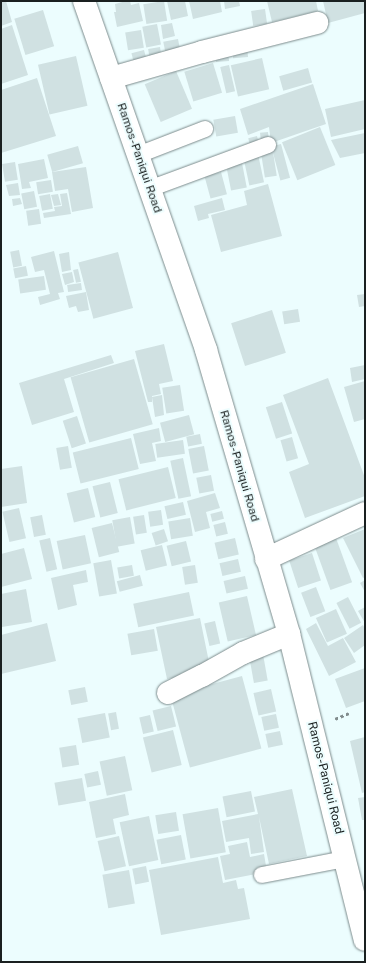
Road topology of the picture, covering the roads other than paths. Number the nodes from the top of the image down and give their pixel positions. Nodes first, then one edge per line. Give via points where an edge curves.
1 (84, 1) edge
2 (317, 23) dead end
3 (111, 78) junction
4 (205, 129) dead end
5 (268, 145) dead end
6 (138, 155) junction
7 (149, 189) junction
8 (365, 513) edge
9 (266, 559) junction
10 (289, 634) junction
11 (168, 693) dead end
12 (346, 859) junction
13 (262, 875) dead end
14 (365, 940) edge

1 - 3 main road, Ramos-Paniqui Road
2 - 3 main road
3 - 6 main road, Ramos-Paniqui Road
4 - 6 lane
5 - 7 lane
6 - 7 main road, Ramos-Paniqui Road
7 - 9 main road, Ramos-Paniqui Road via 206,350
8 - 9 main road
9 - 10 main road, Ramos-Paniqui Road
10 - 11 main road via 243,653
10 - 12 main road, Ramos-Paniqui Road
12 - 13 lane
12 - 14 main road, Ramos-Paniqui Road

